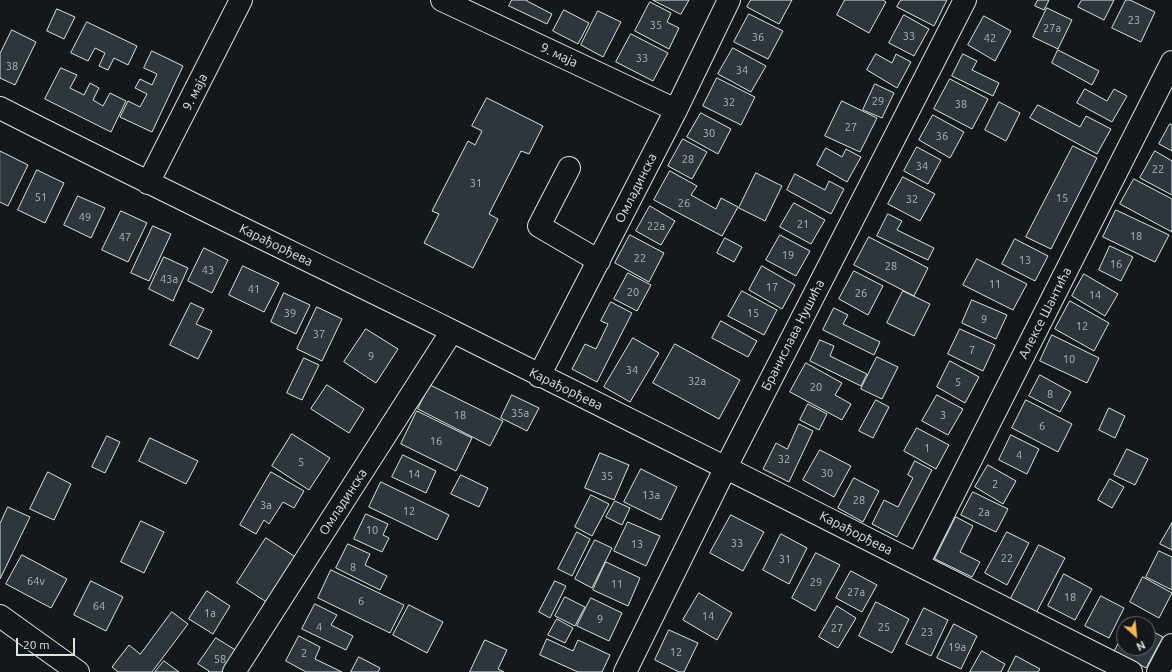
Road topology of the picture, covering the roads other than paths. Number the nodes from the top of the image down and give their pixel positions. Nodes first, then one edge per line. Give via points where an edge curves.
1 (241, 0) edge
2 (442, 0) edge
3 (729, 0) edge
4 (965, 0) edge
5 (481, 8) edge
6 (1172, 62) edge
7 (0, 108) edge
8 (676, 110) junction
9 (569, 168) dead end
10 (148, 184) junction
11 (598, 260) junction
12 (452, 331) junction
13 (539, 376) junction
14 (726, 467) junction
15 (918, 564) junction
16 (0, 616) edge
17 (1172, 646) edge
18 (78, 672) edge
19 (234, 672) edge
20 (625, 672) edge
21 (1131, 672) edge
22 (1158, 672) edge

1 - 10 street, 9. маја
2 - 5 street, 9. маја
3 - 8 street, Омладинска
4 - 14 street, Бранислава Нушића
5 - 8 street, 9. маја
6 - 15 street, Алексе Шантића
7 - 10 street, Карађорђева
8 - 11 street, Омладинска
9 - 11 street via 539,226
10 - 12 street, Карађорђева
11 - 13 street, Омладинска
12 - 13 street, Карађорђева
12 - 19 street, Омладинска
13 - 14 street, Карађорђева
14 - 15 street, Карађорђева
14 - 20 street, Бранислава Нушића
15 - 21 street, Карађорђева
16 - 18 street
17 - 22 street

